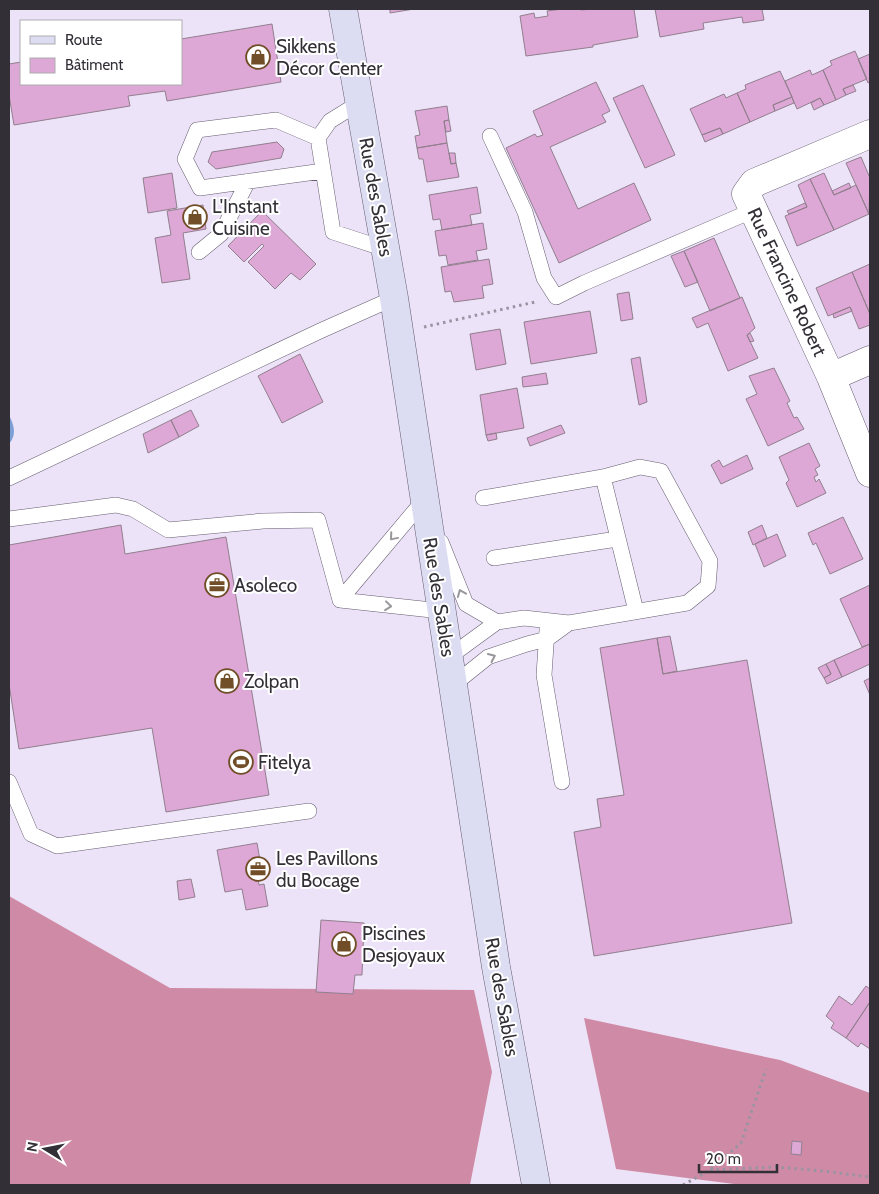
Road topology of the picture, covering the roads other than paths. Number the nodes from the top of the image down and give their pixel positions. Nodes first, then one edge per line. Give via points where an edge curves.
1 (343, 9) edge
2 (360, 103) junction
3 (870, 134) edge
4 (490, 136) dead end
5 (318, 138) junction
6 (323, 171) junction
7 (248, 181) junction
8 (754, 210) junction
9 (385, 249) junction
10 (199, 252) dead end
11 (394, 298) junction
12 (870, 360) edge
13 (831, 377) junction
14 (870, 473) edge
15 (602, 477) junction
16 (9, 478) edge
17 (483, 498) dead end
18 (424, 500) junction
19 (9, 519) edge
20 (617, 539) junction
21 (494, 558) dead end
22 (340, 600) junction
23 (441, 611) junction
24 (636, 611) junction
25 (547, 620) junction
26 (497, 622) junction
27 (568, 623) junction
28 (547, 639) junction
29 (448, 657) junction
30 (453, 685) junction
31 (9, 782) edge
32 (562, 782) dead end
33 (310, 811) dead end
34 (536, 1185) edge

1 - 2 main road, Rue des Sables
2 - 5 lane via 330,121
2 - 9 main road, Rue des Sables
3 - 8 street, Rue Francine Robert via 754,183 746,194
4 - 8 lane via 525,212 544,278 556,297
5 - 6 lane
5 - 7 lane via 276,120 197,130 185,159 200,188
6 - 7 lane
6 - 9 lane via 333,232
7 - 10 lane via 221,234
8 - 13 street, Rue Francine Robert
9 - 11 main road, Rue des Sables
11 - 16 lane
11 - 18 main road, Rue des Sables
12 - 13 street
13 - 14 street, Rue Francine Robert
15 - 17 lane
15 - 20 lane
15 - 24 lane via 640,467 660,471 710,561 708,586 686,602
18 -> 22 lane
18 - 23 main road, Rue des Sables
26 -> 18 lane via 466,604
19 - 22 lane via 116,505 133,509 168,530 263,521 318,520
20 - 21 lane
20 - 24 lane
22 -> 23 lane
23 - 29 main road, Rue des Sables
24 - 27 lane
25 - 26 lane via 524,618
25 - 27 lane
25 - 28 lane
26 - 29 lane
27 - 28 lane
30 -> 28 lane via 488,657
28 - 32 lane via 544,675
29 - 30 main road, Rue des Sables
30 - 34 main road, Rue des Sables via 496,967
31 - 33 lane via 31,834 57,846

